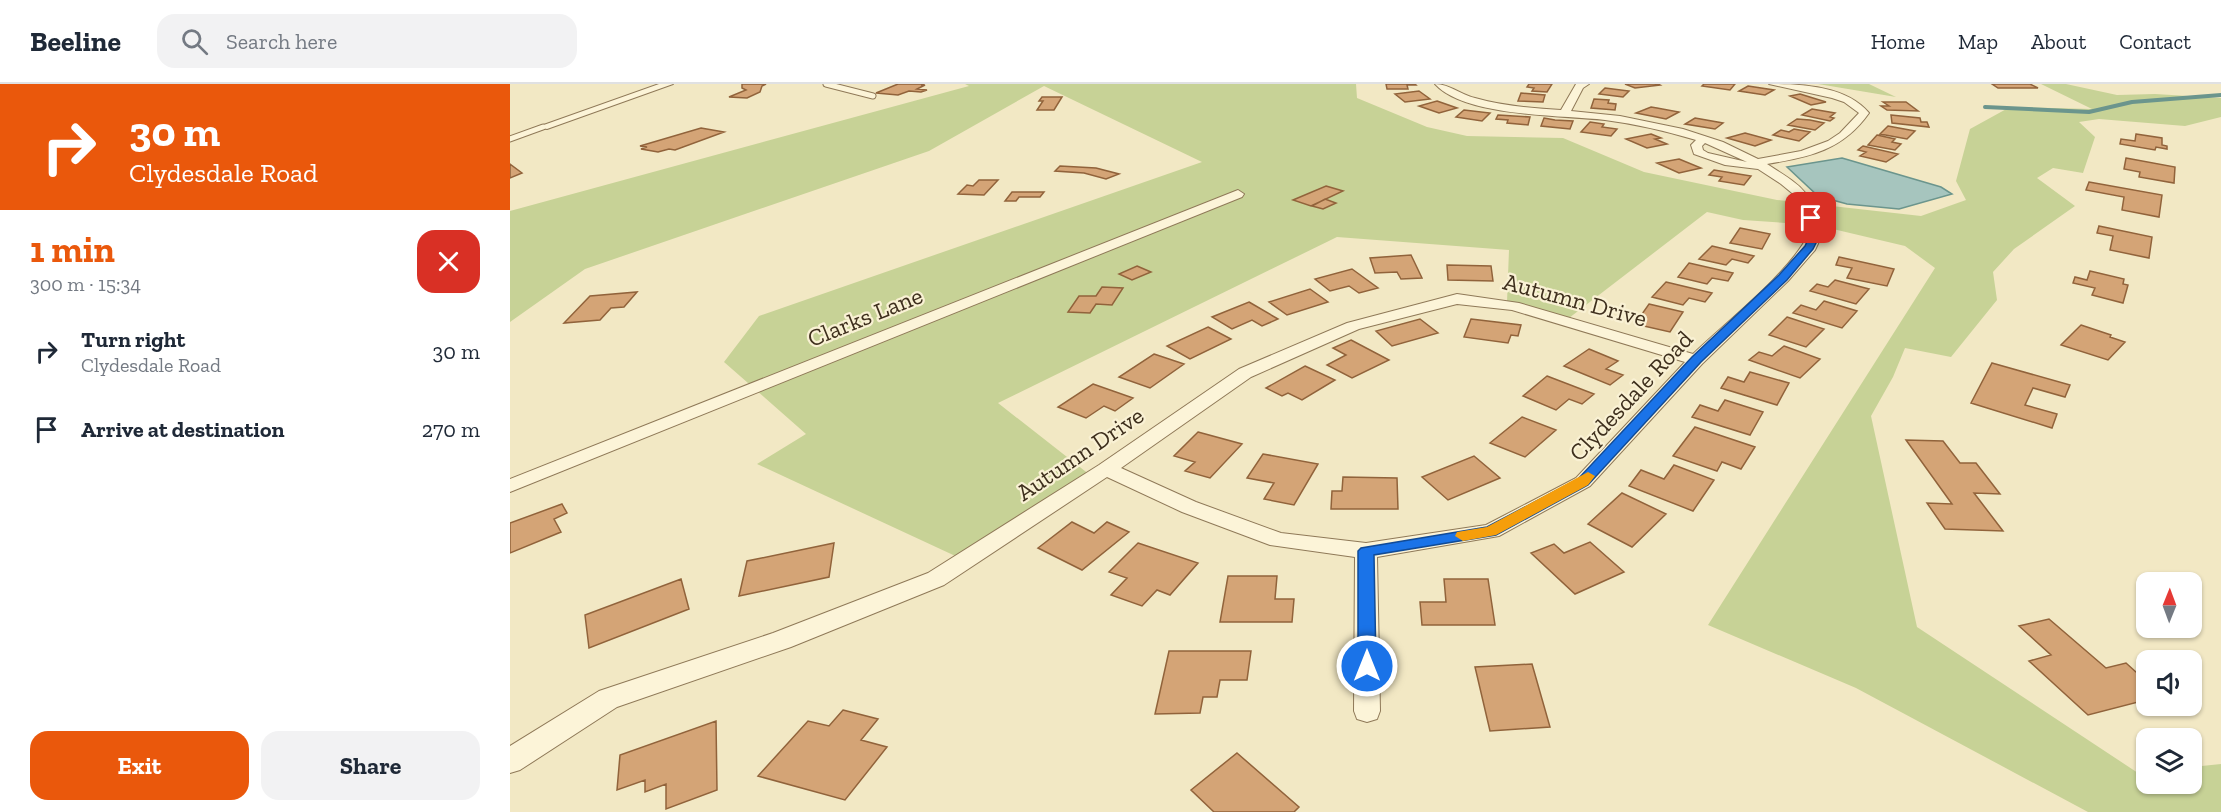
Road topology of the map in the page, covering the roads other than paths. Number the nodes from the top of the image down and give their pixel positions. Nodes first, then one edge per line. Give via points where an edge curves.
1 (668, 84) edge
2 (826, 84) edge
3 (1440, 84) edge
4 (1584, 84) edge
5 (1774, 84) edge
6 (873, 96) dead end
7 (1565, 112) junction
8 (543, 128) joint
9 (510, 139) edge
10 (1761, 164) junction
11 (1238, 194) dead end
12 (1696, 360) junction
13 (1106, 469) junction
14 (510, 486) edge
15 (1366, 551) junction
16 (1367, 711) dead end
17 (510, 761) edge

1 - 8 street
2 - 6 lane
3 - 7 street, Clydesdale Road via 1452,95 1472,102
4 - 7 street via 1579,86
5 - 10 street via 1835,96 1860,106 1864,113 1856,127 1831,145
7 - 10 street, Clydesdale Road via 1642,123 1740,152
8 - 9 lane
10 - 12 street, Clydesdale Road via 1804,197 1816,233 1810,247 1783,278
11 - 14 street, Clarks Lane
12 - 13 street, Autumn Drive via 1514,306 1457,299 1353,326 1245,373
12 - 15 street, Clydesdale Road via 1583,482 1491,531
13 - 15 street, Clydesdale Road via 1189,507 1278,540
13 - 17 street, Autumn Drive via 936,579 782,640 608,699
15 - 16 street

